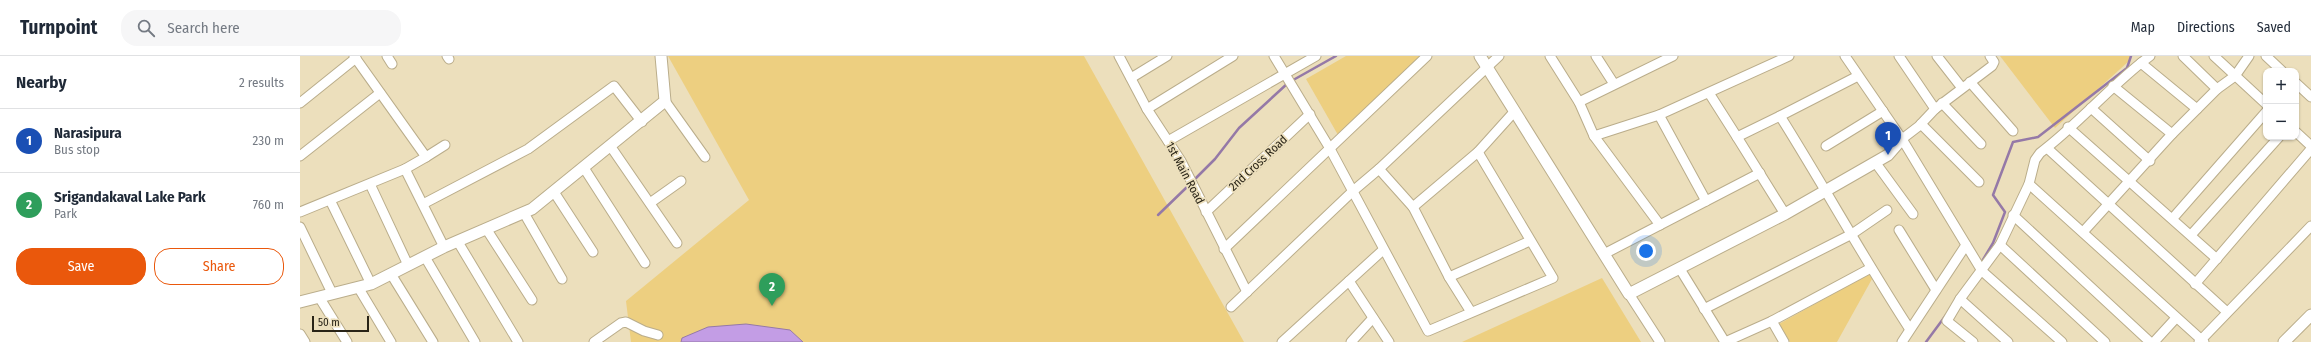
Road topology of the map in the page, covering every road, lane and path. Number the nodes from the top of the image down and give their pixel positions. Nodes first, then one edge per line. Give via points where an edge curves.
1 (661, 56) edge
2 (1119, 56) edge
3 (1167, 56) edge
4 (1233, 56) edge
5 (1274, 56) edge
6 (1316, 56) edge
7 (1427, 56) edge
8 (1480, 56) edge
9 (1499, 56) edge
10 (1550, 56) edge
11 (1596, 56) edge
12 (1673, 56) edge
13 (1789, 56) edge
14 (1845, 56) edge
15 (1900, 56) edge
16 (1937, 56) edge
17 (1990, 56) edge
18 (2150, 56) edge
19 (2183, 56) edge
20 (2214, 56) edge
21 (2249, 56) edge
22 (2266, 56) edge
23 (355, 57) edge
24 (1775, 59) edge
25 (2141, 63) junction
26 (1486, 66) junction
27 (2279, 68) edge
28 (1285, 74) junction
29 (1858, 76) junction
30 (2235, 76) junction
31 (1131, 78) junction
32 (1970, 82) junction
33 (1614, 84) junction
34 (2113, 86) junction
35 (2299, 86) edge
36 (1962, 88) junction
37 (2218, 89) junction
38 (380, 93) junction
39 (1709, 93) junction
40 (2311, 97) edge
41 (665, 101) junction
42 (2263, 101) edge
43 (1579, 102) junction
44 (300, 103) edge
45 (1939, 106) junction
46 (2091, 108) junction
47 (1147, 109) junction
48 (2198, 109) junction
49 (1883, 111) junction
50 (1514, 112) junction
51 (1310, 114) junction
52 (1659, 115) junction
53 (2263, 115) edge
54 (1780, 116) junction
55 (642, 122) junction
56 (1921, 124) junction
57 (2068, 127) junction
58 (2013, 131) dead end
59 (2172, 134) junction
60 (2299, 135) edge
61 (1594, 136) junction
62 (1737, 137) junction
63 (1902, 139) junction
64 (2276, 140) edge
65 (1168, 141) junction
66 (1981, 144) dead end
67 (446, 145) dead end
68 (1826, 146) dead end
69 (2311, 146) edge
70 (610, 147) junction
71 (1329, 147) junction
72 (2046, 148) junction
73 (2311, 149) edge
74 (1478, 152) junction
75 (300, 156) edge
76 (426, 157) junction
77 (705, 157) dead end
78 (2150, 161) junction
79 (1875, 162) junction
80 (584, 168) junction
81 (1379, 169) junction
82 (405, 170) junction
83 (1760, 173) junction
84 (681, 181) dead end
85 (2130, 181) junction
86 (1979, 182) dead end
87 (370, 184) junction
88 (2029, 184) junction
89 (1826, 190) junction
90 (1353, 191) junction
91 (554, 192) junction
92 (330, 200) junction
93 (1706, 201) junction
94 (650, 203) junction
95 (423, 204) junction
96 (2107, 204) junction
97 (1413, 207) junction
98 (1886, 210) dead end
99 (300, 212) edge
100 (1206, 212) junction
101 (524, 213) junction
102 (1785, 214) junction
103 (1913, 214) dead end
104 (2013, 215) junction
105 (2173, 218) junction
106 (1660, 225) junction
107 (2311, 226) edge
108 (300, 227) edge
109 (487, 230) junction
110 (1899, 230) dead end
111 (2083, 232) junction
112 (1852, 234) junction
113 (2191, 236) junction
114 (1530, 241) junction
115 (458, 242) junction
116 (677, 243) dead end
117 (2000, 245) junction
118 (444, 247) junction
119 (1967, 247) junction
120 (1224, 249) junction
121 (1383, 250) junction
122 (593, 252) dead end
123 (1604, 254) junction
124 (425, 257) junction
125 (2217, 259) junction
126 (645, 263) dead end
127 (408, 265) junction
128 (1871, 268) junction
129 (1680, 269) junction
130 (1982, 270) junction
131 (391, 274) junction
132 (1449, 277) junction
133 (562, 279) dead end
134 (1349, 281) junction
135 (371, 284) junction
136 (2195, 284) junction
137 (358, 287) junction
138 (1936, 290) junction
139 (1247, 292) junction
140 (332, 293) junction
141 (1629, 294) junction
142 (319, 297) junction
143 (1960, 299) junction
144 (532, 300) dead end
145 (300, 302) edge
146 (1232, 307) dead end
147 (1704, 309) junction
148 (1471, 312) junction
149 (2226, 312) junction
150 (2311, 315) edge
151 (1373, 318) junction
152 (2176, 318) junction
153 (1772, 321) junction
154 (1909, 328) junction
155 (300, 334) edge
156 (658, 335) dead end
157 (2202, 341) edge
158 (305, 342) edge
159 (346, 342) edge
160 (391, 342) edge
161 (433, 342) edge
162 (475, 342) edge
163 (518, 342) edge
164 (594, 342) edge
165 (1282, 342) edge
166 (1351, 342) edge
167 (1389, 342) edge
168 (1660, 342) edge
169 (1725, 342) edge
170 (1784, 342) edge
171 (1902, 342) edge
172 (1973, 342) edge
173 (2008, 342) edge
174 (2062, 342) edge
175 (2105, 342) edge
176 (2150, 342) edge
177 (2154, 342) edge
178 (2284, 342) edge

1 - 41 street
2 - 31 street, 1st Main Road
3 - 31 street
4 - 47 street
5 - 28 street
6 - 28 street
7 - 71 street
8 - 26 street
9 - 26 street
10 - 43 street
11 - 33 street
12 - 33 street
13 - 24 street
14 - 29 street
15 - 45 street
16 - 36 street
17 - 32 street via 1994,62 1992,66
18 - 25 street
19 - 37 street
20 - 30 street
21 - 30 street
22 - 27 street
23 - 38 street
23 - 44 street
24 - 39 street
25 - 34 street
25 - 48 street
26 - 50 street
26 - 81 street
28 - 51 street
28 - 65 street
29 - 49 street
29 - 54 street
30 - 37 street
30 - 42 street
31 - 47 street, 1st Main Road
32 - 36 street
32 - 58 street
33 - 43 street
34 - 46 street
34 - 59 street
35 - 40 street
36 - 45 street
37 - 48 street
38 - 75 street
38 - 76 street
39 - 52 street
39 - 62 street
41 - 55 street
41 - 77 street
43 - 61 street
45 - 56 street
45 - 66 street
46 - 57 street
46 - 78 street
47 - 65 street, 1st Main Road
48 - 59 street
49 - 63 street
49 - 68 street
50 - 74 street
50 - 123 street
51 - 71 street
51 - 100 street, 2nd Cross Road
52 - 61 street
52 - 93 street
53 - 105 street
54 - 62 street
54 - 89 street
55 - 70 street
55 - 95 street via 614,86 528,149
56 - 63 street
56 - 86 street
57 - 72 street
57 - 85 street
59 - 78 street
60 - 69 street
61 - 106 street
62 - 83 street
63 - 79 street via 1888,155
63 - 119 street
64 - 113 street
65 - 100 street, 1st Main Road via 1181,161
67 - 76 street
70 - 80 street
70 - 94 street
71 - 90 street
71 - 120 street
72 - 88 street via 2035,160
72 - 96 street
73 - 125 street
74 - 97 street
74 - 114 street
76 - 82 street
78 - 85 street
79 - 89 street
79 - 103 street
80 - 91 street
80 - 126 street
81 - 90 street
81 - 97 street
82 - 87 street
82 - 95 street
83 - 93 street
83 - 102 street
84 - 94 street
85 - 96 street
85 - 105 street
87 - 92 street
87 - 127 street
88 - 104 street
88 - 111 street
89 - 102 street
89 - 112 street
90 - 121 street
90 - 139 street
91 - 101 street
91 - 122 street
92 - 99 street
92 - 135 street
93 - 106 street
94 - 116 street
95 - 118 street
96 - 111 street
96 - 136 street
97 - 132 street
98 - 112 street
100 - 120 street, 1st Main Road
101 - 109 street
101 - 133 street
102 - 129 street
104 - 117 street
104 - 176 street
105 - 113 street
106 - 123 street
107 - 149 street
108 - 140 street
109 - 115 street
109 - 144 street
110 - 138 street
111 - 152 street
112 - 128 street
112 - 147 street
113 - 125 street
114 - 132 street
114 - 148 street via 1553,278
115 - 118 street
115 - 163 street
117 - 130 street
117 - 175 street
118 - 124 street
119 - 130 street
119 - 138 street
120 - 139 street, 1st Main Road
121 - 134 street
121 - 148 street via 1428,331
123 - 141 street
124 - 127 street
124 - 162 street
125 - 136 street
127 - 131 street
128 - 153 street
128 - 154 street
129 - 141 street
129 - 147 street
130 - 143 street
130 - 174 street
131 - 135 street
131 - 161 street
132 - 148 street
134 - 151 street
134 - 165 street
135 - 137 street
136 - 149 street
137 - 140 street
137 - 160 street
138 - 154 street
139 - 146 street
140 - 142 street
141 - 168 street
142 - 145 street
142 - 159 street
143 - 172 street via 1947,321
143 - 173 street
147 - 169 street
149 - 157 street
150 - 178 street
151 - 166 street
151 - 167 street
152 - 157 street
152 - 177 street
153 - 169 street
153 - 170 street
154 - 171 street
155 - 158 street
156 - 164 street via 626,322

